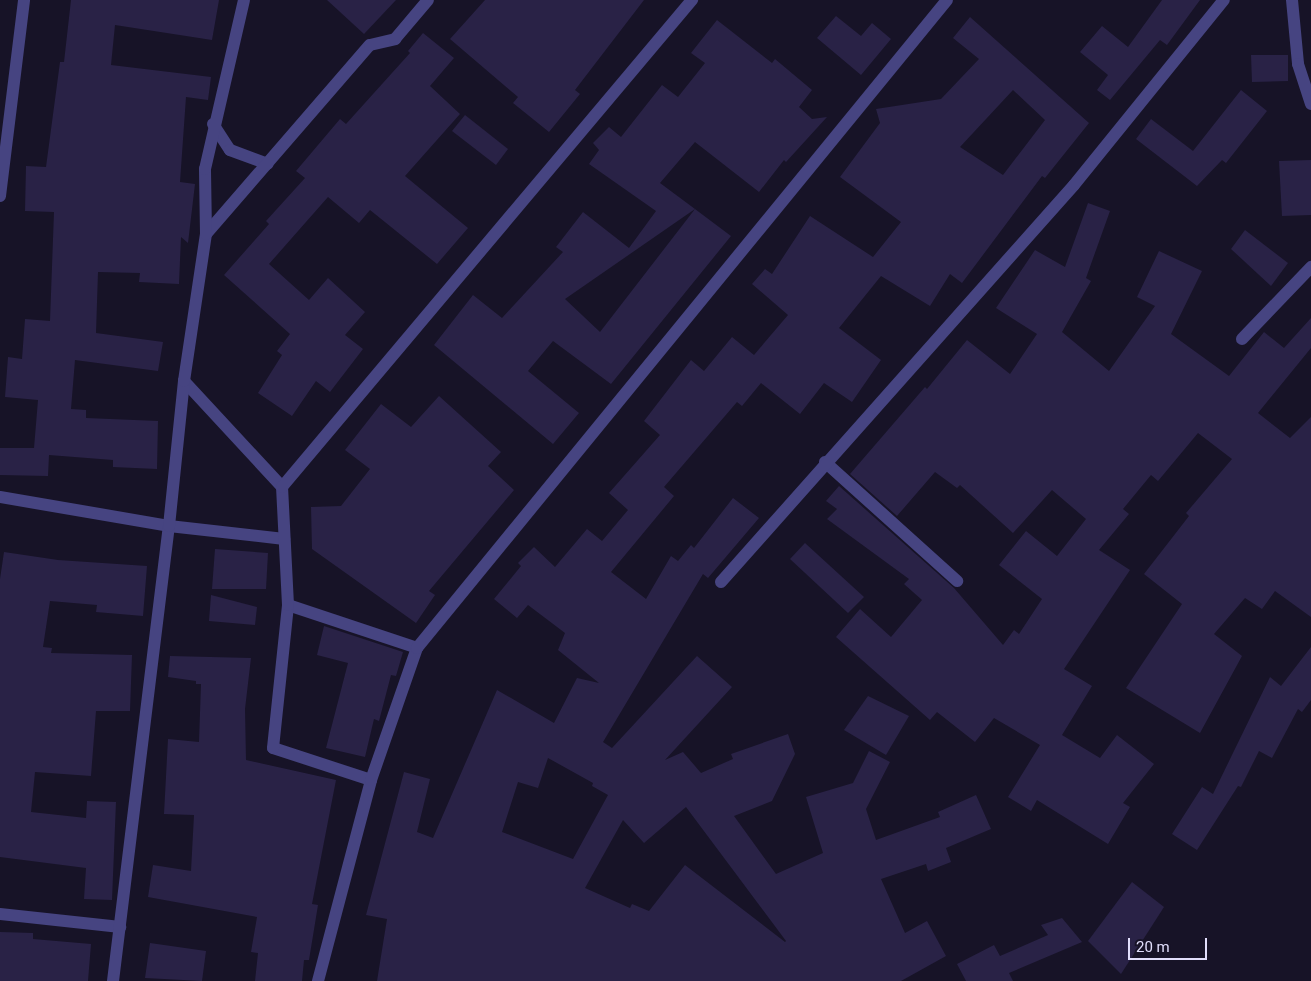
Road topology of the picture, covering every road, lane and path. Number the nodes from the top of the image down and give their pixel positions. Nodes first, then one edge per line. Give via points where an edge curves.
1 (24, 0) edge
2 (244, 0) edge
3 (428, 0) edge
4 (692, 0) edge
5 (946, 0) edge
6 (1224, 0) edge
7 (1292, 0) edge
8 (1311, 104) edge
9 (213, 124) junction
10 (268, 164) junction
11 (0, 196) edge
12 (206, 234) junction
13 (1311, 267) edge
14 (1242, 339) dead end
15 (184, 381) junction
16 (825, 462) junction
17 (282, 487) junction
18 (0, 497) edge
19 (169, 526) junction
20 (284, 539) junction
21 (957, 581) dead end
22 (721, 582) dead end
23 (288, 605) junction
24 (417, 648) junction
25 (371, 780) junction
26 (0, 914) edge
27 (120, 927) junction
28 (113, 981) edge
29 (318, 981) edge

1 - 11 street
2 - 9 street
3 - 10 street via 395,39 370,45
4 - 17 street
5 - 24 street
6 - 16 street via 1074,184
7 - 8 street via 1298,64
9 - 10 street via 230,150
9 - 12 street via 205,169
10 - 12 street
12 - 15 street
13 - 14 street
15 - 17 street
15 - 19 street
16 - 21 street
16 - 22 street
17 - 20 street
18 - 19 street
19 - 20 street
19 - 27 street
20 - 23 street
23 - 24 street
23 - 25 street via 273,748
24 - 25 street
25 - 29 street
26 - 27 street
27 - 28 street

